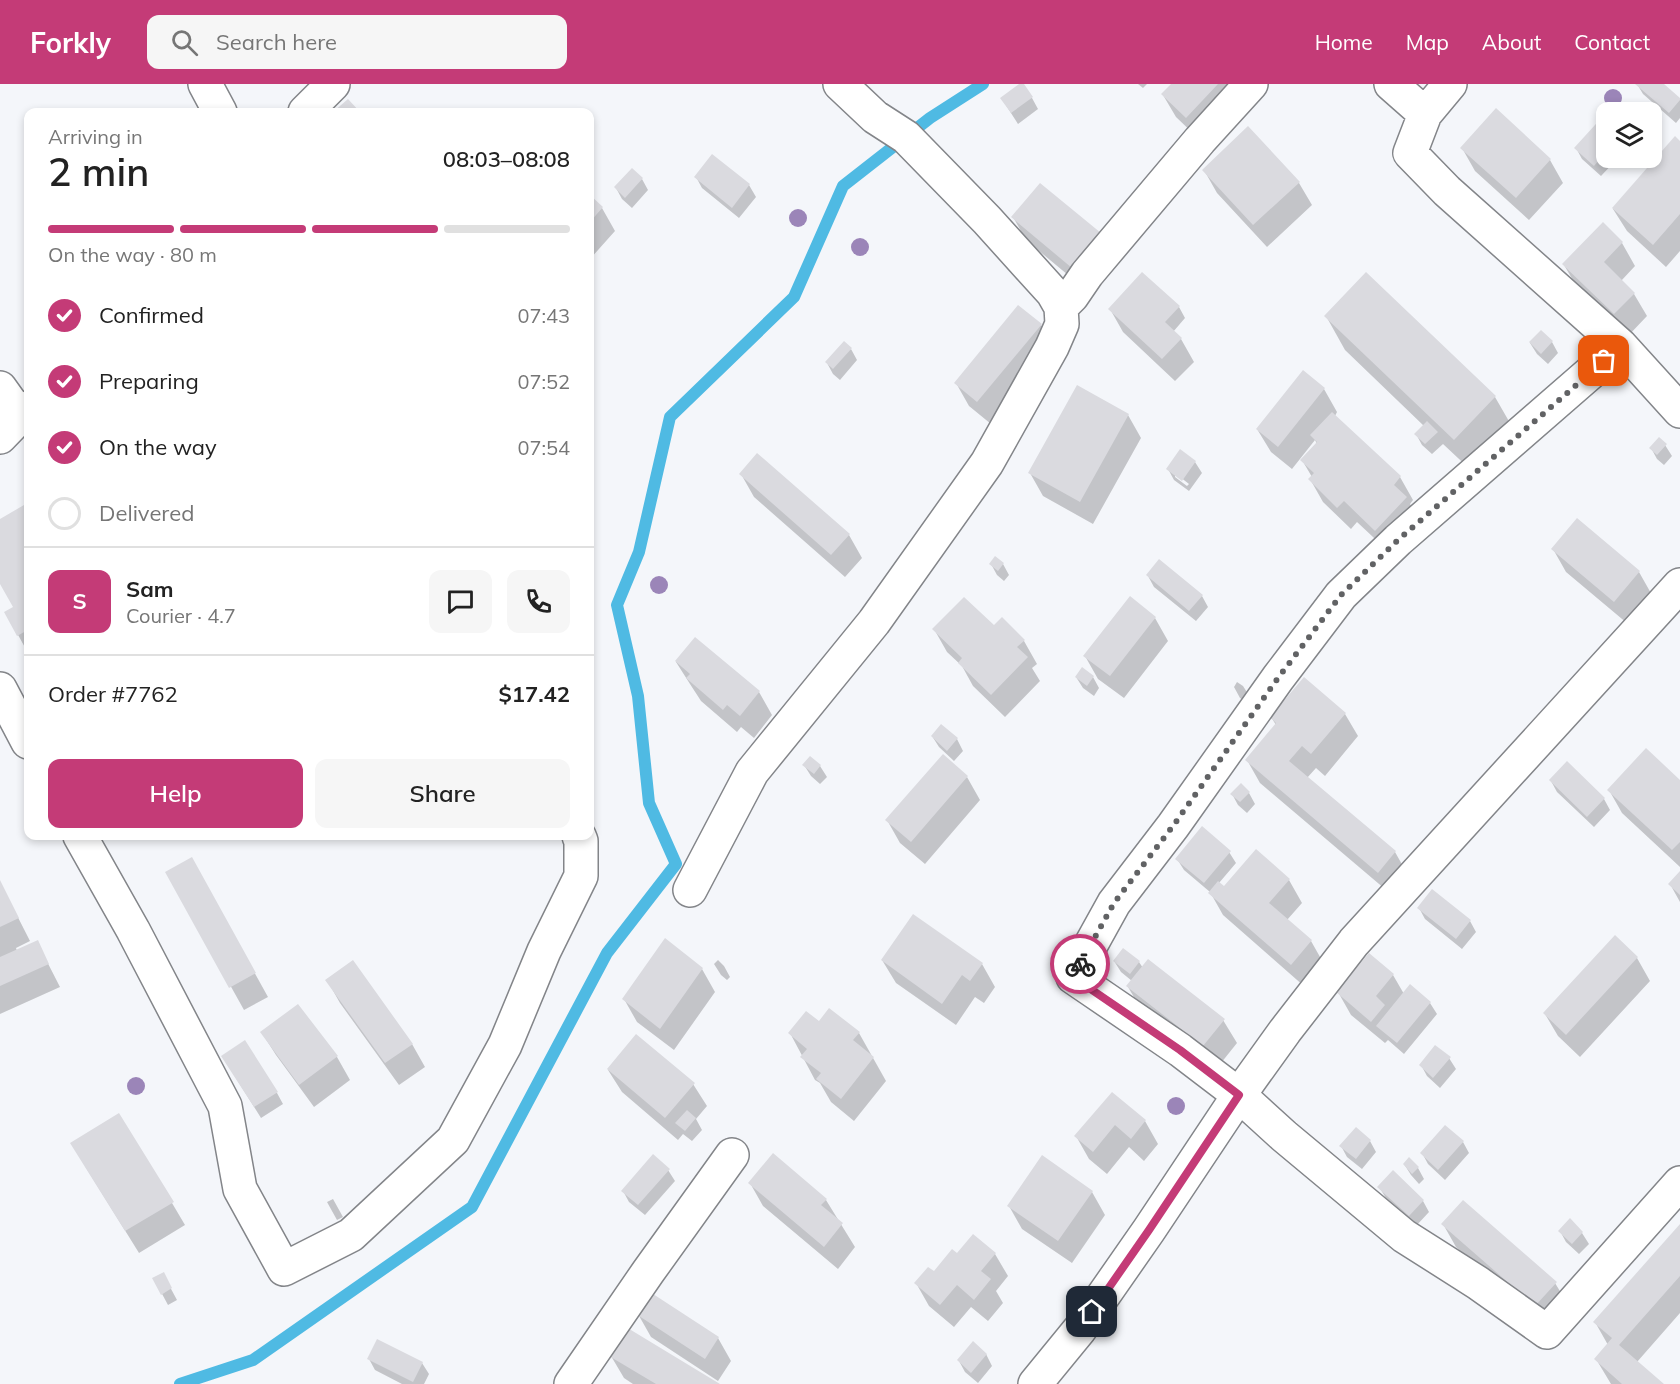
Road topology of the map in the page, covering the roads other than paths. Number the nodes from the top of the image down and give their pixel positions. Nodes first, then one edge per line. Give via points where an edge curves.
1 (205, 84) edge
2 (333, 84) edge
3 (840, 84) edge
4 (1251, 84) edge
5 (1391, 84) edge
6 (1450, 84) edge
7 (218, 108) edge
8 (309, 108) edge
9 (1425, 114) junction
10 (1061, 307) junction
11 (1622, 346) junction
12 (0, 388) edge
13 (1680, 411) edge
14 (16, 420) edge
15 (1680, 585) edge
16 (0, 689) edge
17 (24, 734) edge
18 (82, 840) edge
19 (581, 840) edge
20 (690, 890) dead end
21 (1239, 1095) junction
22 (732, 1155) dead end
23 (1680, 1183) edge
24 (571, 1384) edge
25 (1035, 1384) edge

1 - 7 street
2 - 8 street
3 - 10 street via 875,117 906,137 987,220
4 - 10 street
5 - 9 street
6 - 9 street
9 - 11 street via 1410,153 1447,191
10 - 20 street via 1062,324 1052,347 987,463 874,622 752,772
11 - 13 street
11 - 21 street via 1398,540 1341,595 1114,903 1073,977
12 - 14 street
15 - 21 street via 1354,942
16 - 17 street
18 - 19 street via 225,1106 240,1189 284,1269 351,1235 453,1140 504,1045 581,876
21 - 23 street via 1404,1236 1547,1332
21 - 25 street via 1080,1329
22 - 24 street

